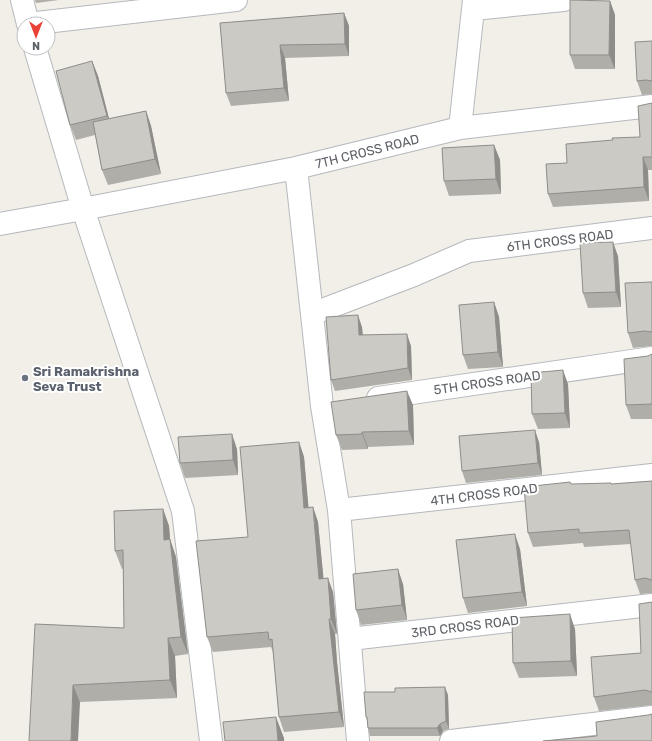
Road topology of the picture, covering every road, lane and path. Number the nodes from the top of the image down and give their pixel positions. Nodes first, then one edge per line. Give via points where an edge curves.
1 (22, 0) edge
2 (236, 0) edge
3 (564, 0) edge
4 (474, 4) edge
5 (26, 16) edge
6 (56, 21) edge
7 (37, 56) edge
8 (652, 106) edge
9 (460, 128) junction
10 (296, 168) junction
11 (83, 209) junction
12 (0, 224) edge
13 (652, 228) edge
14 (312, 314) junction
15 (652, 358) edge
16 (322, 406) junction
17 (652, 474) edge
18 (339, 510) junction
19 (652, 605) edge
20 (350, 639) junction
21 (652, 717) edge
22 (211, 741) edge
23 (358, 741) edge
24 (451, 741) edge

1 - 5 street
2 - 6 street
3 - 4 street
4 - 9 street
7 - 11 street
8 - 9 street, 7TH CROSS ROAD
9 - 10 street, 7TH CROSS ROAD
10 - 11 street, 7TH CROSS ROAD
10 - 14 street
11 - 12 street, 7TH CROSS ROAD
11 - 22 street via 183,511
13 - 14 street, 6TH CROSS ROAD via 469,252
14 - 16 street
15 - 16 street, 5TH CROSS ROAD
16 - 18 street
17 - 18 street, 4TH CROSS ROAD
18 - 20 street
19 - 20 street, 3RD CROSS ROAD
20 - 23 street
21 - 24 street

